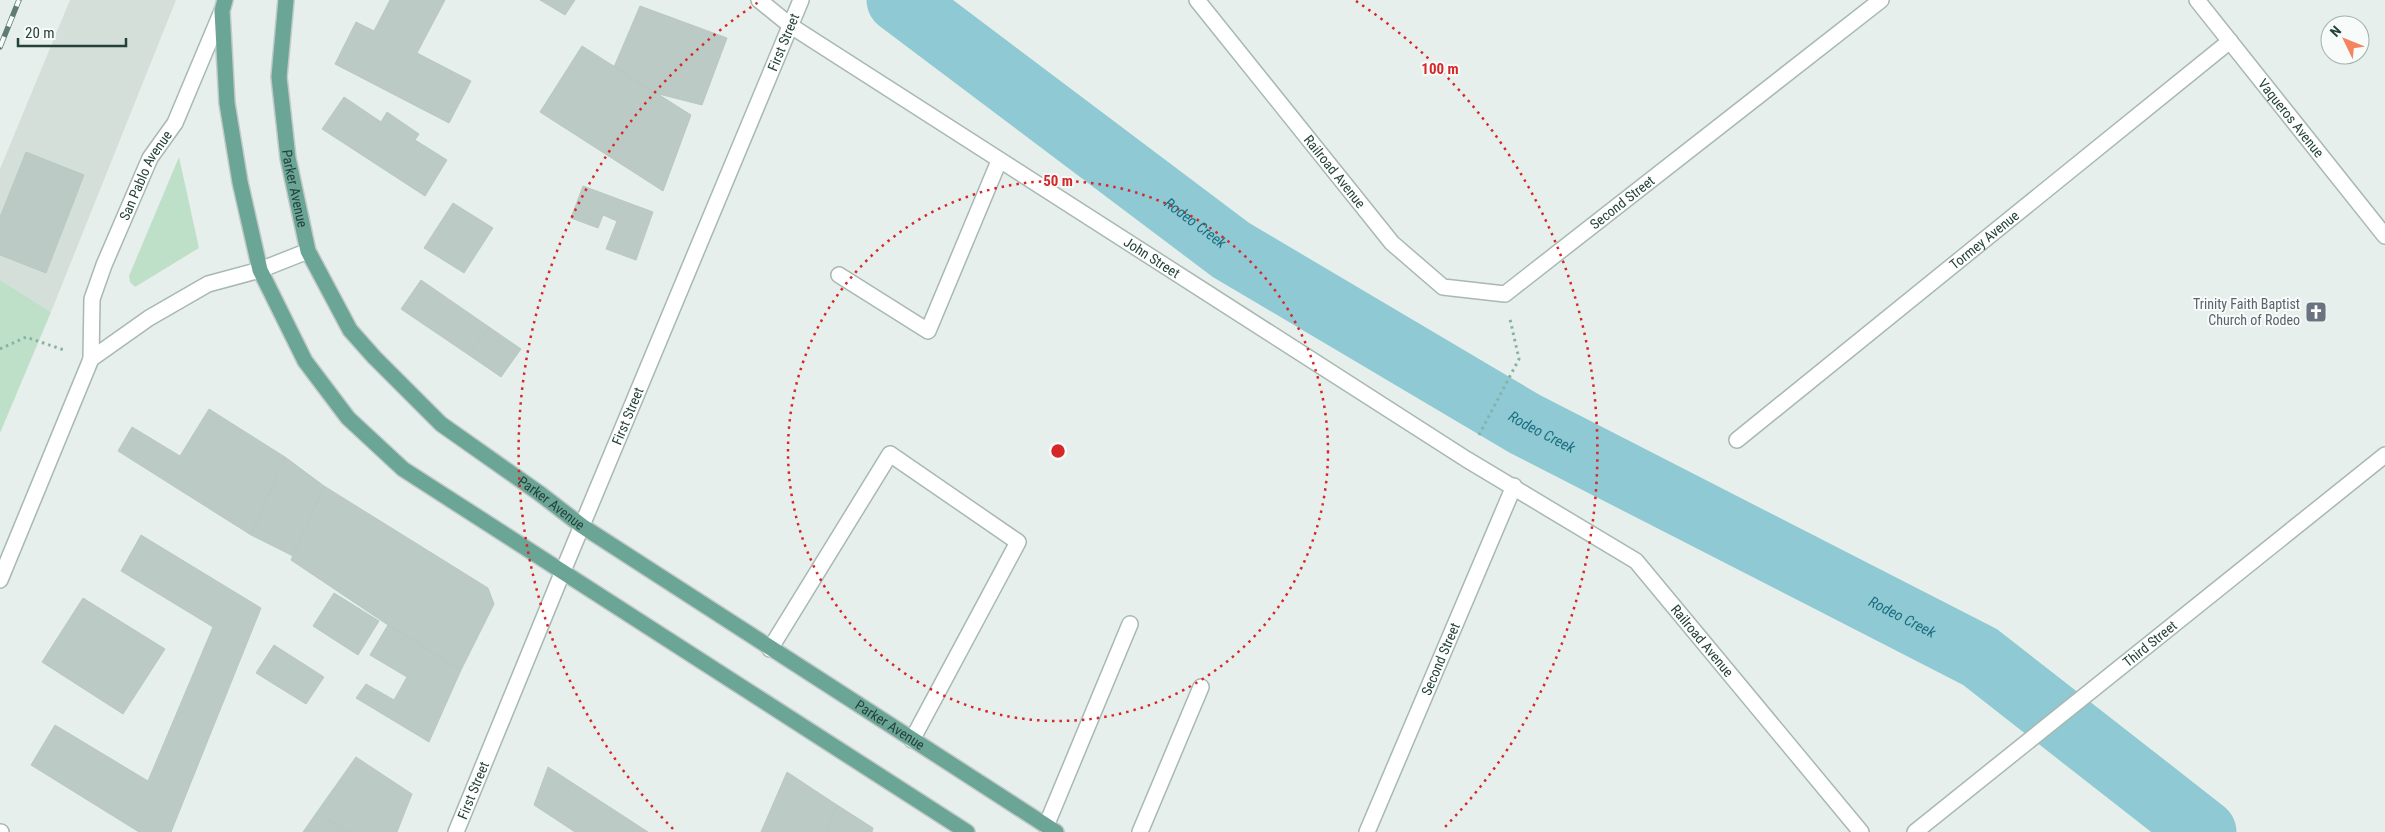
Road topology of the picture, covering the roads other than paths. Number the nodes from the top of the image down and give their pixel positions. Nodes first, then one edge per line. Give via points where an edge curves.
1 (759, 0) edge
2 (801, 0) edge
3 (1197, 0) edge
4 (1881, 0) edge
5 (2197, 0) edge
6 (285, 4) edge
7 (224, 6) edge
8 (791, 26) junction
9 (2230, 41) junction
10 (999, 161) junction
11 (2385, 236) edge
12 (308, 251) junction
13 (260, 270) junction
14 (838, 275) dead end
15 (1505, 294) joint
16 (90, 359) junction
17 (1737, 440) dead end
18 (2385, 455) edge
19 (1514, 486) junction
20 (582, 526) junction
21 (562, 571) junction
22 (0, 580) edge
23 (1130, 624) dead end
24 (770, 649) junction
25 (1201, 687) dead end
26 (912, 740) junction
27 (1051, 829) edge
28 (456, 832) edge
29 (967, 832) edge
30 (1140, 832) edge
31 (1367, 832) edge
32 (1861, 832) edge
33 (1915, 832) edge

1 - 8 street, John Street
2 - 8 street, First Street
3 - 15 street, Railroad Avenue via 1392,244 1443,287
4 - 15 street, Second Street
5 - 9 street, Vaqueros Avenue
6 - 12 main road, Parker Avenue via 279,76 288,158
7 - 13 main road via 227,102 240,182
7 - 16 street, San Pablo Avenue via 175,123 150,158 104,265 92,299
8 - 10 street, John Street
8 - 20 street, First Street
9 - 11 street, Vaqueros Avenue
9 - 17 street, Tormey Avenue
10 - 14 street via 928,331
10 - 19 street, John Street
12 - 13 street
12 - 20 main road, Parker Avenue via 350,330 374,357 441,424
13 - 16 street via 208,284 149,318
13 - 21 main road via 306,361 348,418 403,469
16 - 22 street, San Pablo Avenue
18 - 33 street, Third Street
19 - 31 street, Second Street
19 - 32 street, Railroad Avenue via 1636,560
20 - 21 street, First Street
20 - 24 main road, Parker Avenue
21 - 28 street, First Street
21 - 29 main road
23 - 27 street
24 - 26 main road, Parker Avenue
24 - 26 street via 890,454 1018,542
25 - 30 street
26 - 27 main road, Parker Avenue

